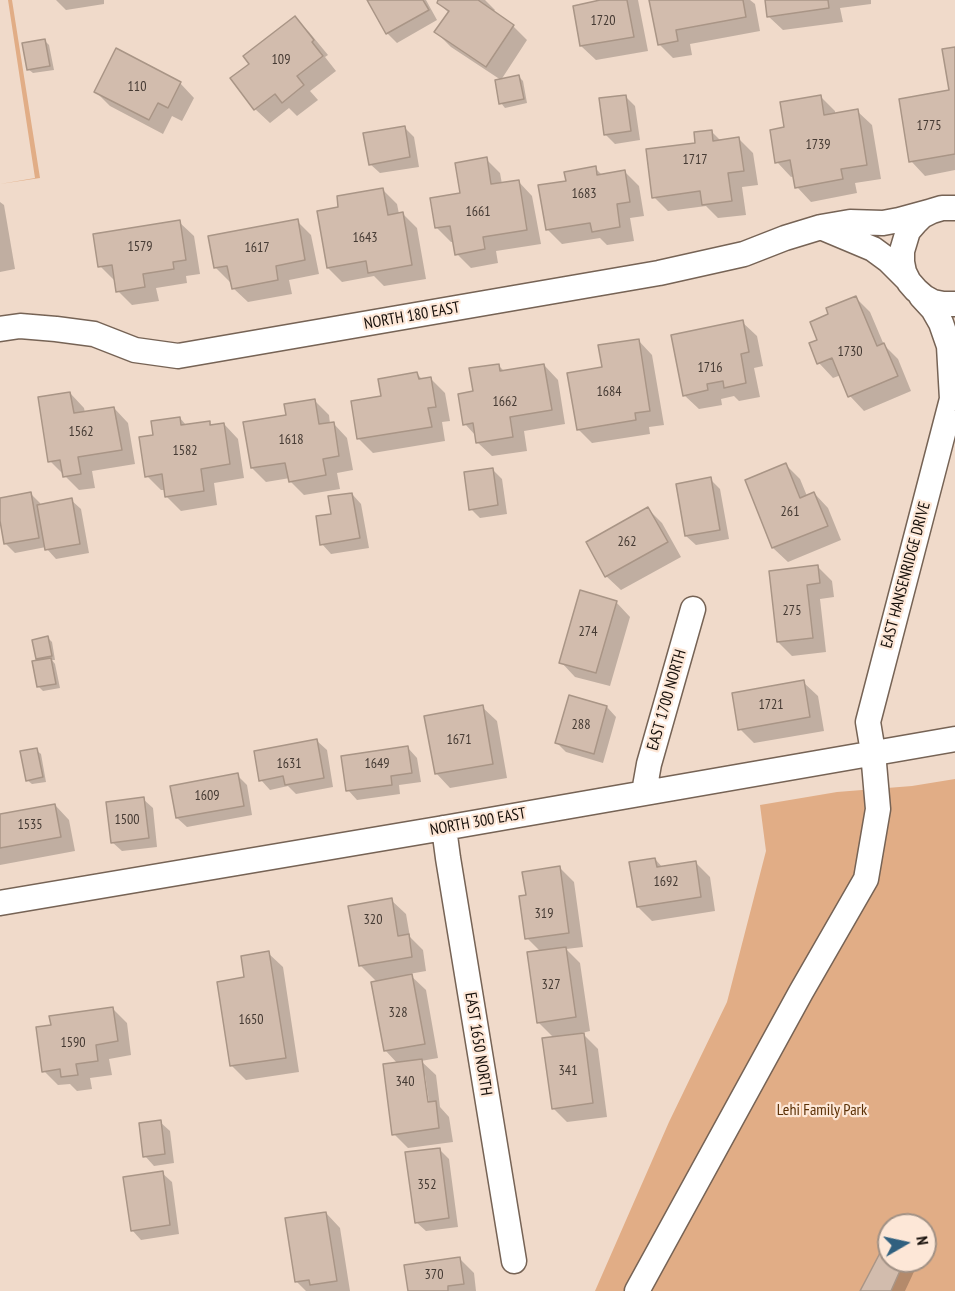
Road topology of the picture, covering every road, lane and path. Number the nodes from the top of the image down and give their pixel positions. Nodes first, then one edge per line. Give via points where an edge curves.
1 (948, 208) edge
2 (820, 227) junction
3 (912, 286) junction
4 (955, 304) edge
5 (0, 329) edge
6 (953, 396) edge
7 (693, 609) dead end
8 (955, 739) edge
9 (873, 752) junction
10 (644, 792) junction
11 (444, 828) junction
12 (0, 903) edge
13 (514, 1261) dead end
14 (638, 1291) edge

1 - 2 street, NORTH 180 EAST via 883,223 850,222
1 - 3 street via 922,216 908,231 902,262
2 - 3 street via 873,249
2 - 5 street, NORTH 180 EAST via 744,254 659,273 178,356 135,350 94,334 20,326
3 - 4 street via 933,302
3 - 6 street, EAST HANSENRIDGE DRIVE via 941,323 949,346
6 - 9 street, EAST HANSENRIDGE DRIVE via 868,722
7 - 10 street, EAST 1700 NORTH
8 - 9 street, NORTH 300 EAST
9 - 10 street, NORTH 300 EAST
9 - 14 street, EAST HANSENRIDGE DRIVE via 878,809 866,879
10 - 11 street, NORTH 300 EAST
11 - 12 street, NORTH 300 EAST
11 - 13 street, EAST 1650 NORTH

